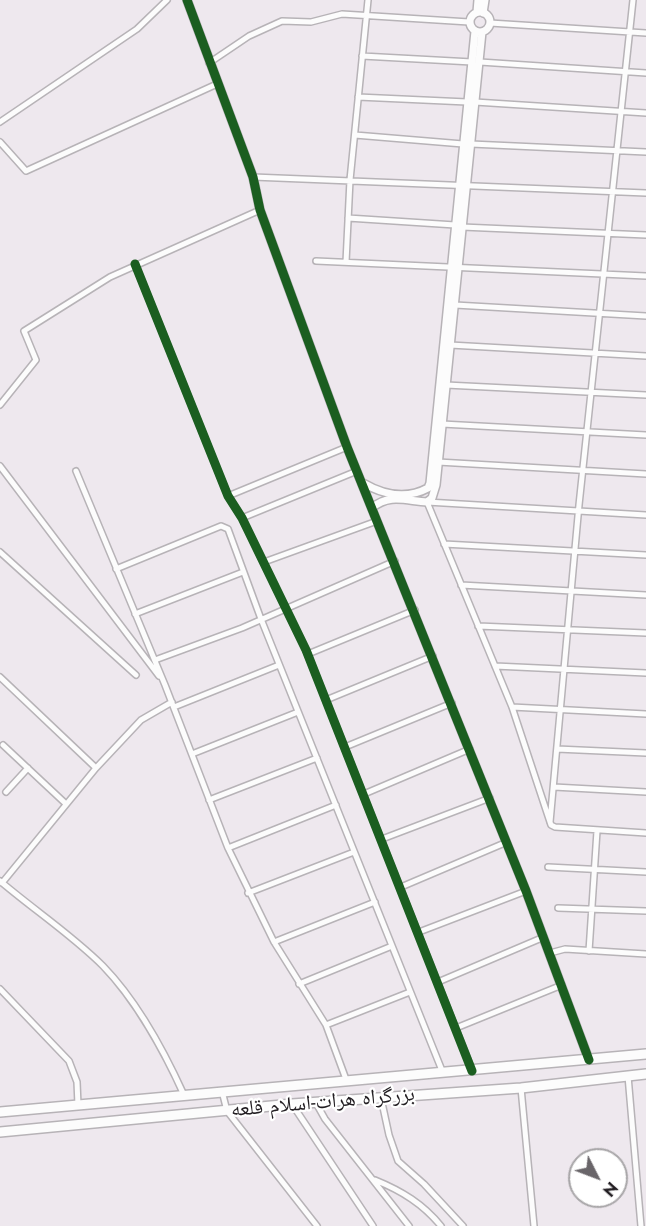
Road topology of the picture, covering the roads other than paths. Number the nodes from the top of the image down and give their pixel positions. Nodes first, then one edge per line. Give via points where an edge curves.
1 (167, 0) edge
2 (187, 0) edge
3 (368, 0) edge
4 (478, 0) edge
5 (485, 0) edge
6 (633, 0) edge
7 (480, 13) junction
8 (366, 17) junction
9 (469, 22) junction
10 (490, 23) junction
11 (479, 32) junction
12 (632, 32) junction
13 (646, 33) edge
14 (362, 56) junction
15 (476, 62) junction
16 (209, 63) junction
17 (628, 72) junction
18 (646, 73) edge
19 (217, 84) junction
20 (358, 97) junction
21 (471, 102) junction
22 (621, 112) junction
23 (646, 113) edge
24 (0, 122) edge
25 (355, 135) junction
26 (0, 142) edge
27 (467, 144) junction
28 (617, 151) junction
29 (646, 152) edge
30 (253, 177) junction
31 (350, 180) junction
32 (462, 184) junction
33 (613, 191) junction
34 (646, 193) edge
35 (260, 210) junction
36 (348, 218) junction
37 (459, 226) junction
38 (609, 232) junction
39 (646, 235) edge
40 (316, 261) dead end
41 (346, 262) junction
42 (135, 264) junction
43 (455, 267) junction
44 (602, 273) junction
45 (646, 276) edge
46 (455, 305) junction
47 (598, 313) junction
48 (646, 315) edge
49 (450, 345) junction
50 (594, 353) junction
51 (646, 356) edge
52 (446, 385) junction
53 (590, 391) junction
54 (646, 395) edge
55 (0, 405) edge
56 (442, 424) junction
57 (586, 430) junction
58 (646, 435) edge
59 (347, 447) junction
60 (438, 462) junction
61 (0, 466) edge
62 (76, 471) dead end
63 (357, 471) junction
64 (582, 471) junction
65 (646, 474) edge
66 (362, 482) junction
67 (228, 496) junction
68 (427, 502) junction
69 (372, 508) junction
70 (578, 511) junction
71 (646, 514) edge
72 (242, 518) junction
73 (377, 521) junction
74 (444, 544) junction
75 (575, 551) junction
76 (0, 552) edge
77 (646, 555) edge
78 (395, 561) junction
79 (264, 562) junction
80 (116, 569) junction
81 (243, 572) junction
82 (461, 585) junction
83 (571, 590) junction
84 (646, 595) edge
85 (286, 609) junction
86 (415, 610) junction
87 (135, 614) junction
88 (261, 619) junction
89 (478, 626) junction
90 (568, 629) junction
91 (646, 633) edge
92 (308, 654) junction
93 (433, 656) junction
94 (154, 660) junction
95 (279, 665) junction
96 (495, 666) junction
97 (564, 669) junction
98 (646, 673) edge
99 (136, 675) dead end
100 (0, 677) edge
101 (165, 685) junction
102 (326, 700) junction
103 (452, 703) junction
104 (173, 705) junction
105 (512, 707) junction
106 (561, 710) junction
107 (298, 712) junction
108 (646, 714) edge
109 (3, 745) dead end
110 (345, 747) junction
111 (470, 749) junction
112 (557, 749) junction
113 (646, 753) edge
114 (192, 754) junction
115 (317, 758) junction
116 (28, 768) junction
117 (96, 768) junction
118 (554, 787) junction
119 (6, 792) dead end
120 (646, 792) edge
121 (364, 794) junction
122 (490, 798) junction
123 (209, 800) junction
124 (65, 803) junction
125 (336, 805) junction
126 (550, 822) junction
127 (597, 831) junction
128 (646, 833) edge
129 (382, 839) junction
130 (507, 842) junction
131 (228, 848) junction
132 (354, 852) junction
133 (548, 867) dead end
134 (594, 869) junction
135 (646, 872) edge
136 (1, 882) edge
137 (401, 887) junction
138 (526, 891) junction
139 (248, 893) junction
140 (375, 902) junction
141 (558, 908) dead end
142 (592, 909) junction
143 (646, 911) edge
144 (419, 932) junction
145 (544, 937) junction
146 (274, 942) junction
147 (392, 946) junction
148 (589, 951) junction
149 (550, 953) junction
150 (646, 954) edge
151 (438, 982) junction
152 (299, 984) junction
153 (562, 985) junction
154 (0, 989) edge
155 (410, 992) junction
156 (326, 1025) junction
157 (456, 1028) junction
158 (646, 1054) edge
159 (589, 1060) junction
160 (472, 1071) junction
161 (443, 1074) junction
162 (646, 1074) edge
163 (628, 1076) junction
164 (347, 1082) junction
165 (520, 1088) junction
166 (222, 1091) junction
167 (184, 1095) junction
168 (381, 1098) junction
169 (316, 1103) junction
170 (292, 1104) junction
171 (78, 1105) junction
172 (227, 1111) junction
173 (0, 1112) edge
174 (0, 1132) edge
175 (374, 1179) junction
176 (317, 1226) edge
177 (373, 1226) edge
178 (409, 1226) edge
179 (441, 1226) edge
180 (463, 1226) edge
181 (534, 1226) edge
182 (641, 1226) edge

1 - 24 street via 137,29
2 - 16 street
3 - 8 street
4 - 7 street
5 - 7 street
6 - 12 street
7 - 9 street
7 - 10 street
8 - 9 street
8 - 14 street
8 - 16 street via 342,14 311,22 274,23
9 - 11 street
10 - 11 street
10 - 12 street
11 - 15 street
12 - 13 street
12 - 17 street
14 - 15 street
14 - 20 street
15 - 17 street
15 - 21 street
16 - 19 street
17 - 18 street
17 - 22 street
19 - 26 street via 26,171
19 - 30 street
20 - 21 street
20 - 25 street
21 - 22 street
21 - 27 street
22 - 23 street
22 - 28 street
25 - 27 street
25 - 31 street
27 - 28 street
27 - 32 street
28 - 29 street
28 - 33 street
30 - 31 street
30 - 35 street
31 - 32 street
31 - 36 street
32 - 33 street
32 - 37 street
33 - 34 street
33 - 38 street
35 - 42 street
35 - 59 street
36 - 37 street
36 - 41 street
37 - 38 street
37 - 43 street
38 - 39 street
38 - 44 street
40 - 41 street
41 - 43 street
42 - 55 street via 24,331 36,360
42 - 67 street
43 - 44 street
43 - 46 street
43 - 66 street via 429,486 420,492 388,495
44 - 45 street
44 - 47 street
46 - 47 street
46 - 49 street
47 - 48 street
47 - 50 street
49 - 50 street
49 - 52 street
50 - 51 street
50 - 53 street
52 - 53 street
52 - 56 street
53 - 54 street
53 - 57 street
56 - 57 street
56 - 60 street
57 - 58 street
57 - 64 street
59 - 63 street
59 - 67 street
60 - 64 street
60 - 68 street via 434,493
61 - 101 street
62 - 80 street
63 - 66 street
63 - 72 street
64 - 65 street
64 - 70 street
66 - 69 street
67 - 72 street
68 - 69 street via 390,498
68 - 70 street
68 - 74 street
69 - 73 street
70 - 71 street
70 - 75 street
72 - 79 street
73 - 78 street
73 - 79 street
74 - 75 street
74 - 82 street
75 - 77 street
75 - 83 street
76 - 99 street
78 - 85 street
78 - 86 street
79 - 85 street
80 - 81 street via 222,526 228,529
80 - 87 street
81 - 87 street
81 - 88 street
82 - 83 street
82 - 89 street
83 - 84 street
83 - 90 street
85 - 88 street
85 - 92 street
86 - 92 street
86 - 93 street
87 - 94 street
88 - 94 street
88 - 95 street
89 - 90 street
89 - 96 street
90 - 91 street
90 - 97 street
92 - 102 street
93 - 102 street
93 - 103 street
94 - 101 street
95 - 104 street
95 - 107 street
96 - 97 street
96 - 105 street
97 - 98 street
97 - 106 street
100 - 117 street
101 - 104 street
102 - 110 street
103 - 110 street
103 - 111 street
104 - 114 street
104 - 117 street via 141,720
105 - 106 street
105 - 126 street
106 - 108 street
106 - 112 street
107 - 114 street
107 - 115 street
109 - 116 street
110 - 121 street
111 - 121 street
111 - 122 street
112 - 113 street
112 - 118 street
114 - 123 street
115 - 123 street
115 - 125 street
116 - 119 street
116 - 124 street
117 - 124 street
118 - 120 street
118 - 126 street
121 - 129 street
122 - 129 street
122 - 130 street
123 - 131 street
124 - 136 street
125 - 131 street
125 - 132 street
126 - 127 street via 555,827
127 - 128 street
127 - 134 street
129 - 137 street
130 - 137 street
130 - 138 street
131 - 139 street
132 - 139 street
132 - 140 street
133 - 134 street
134 - 135 street
134 - 142 street
136 - 167 street via 105,968 171,1066
137 - 144 street
138 - 144 street
138 - 145 street
139 - 146 street
140 - 146 street
140 - 147 street
141 - 142 street
142 - 143 street
142 - 148 street
144 - 151 street
145 - 149 street
145 - 151 street
146 - 152 street
147 - 152 street
147 - 155 street
148 - 149 street via 565,949
148 - 150 street
149 - 153 street
151 - 157 street
152 - 156 street
153 - 157 street
153 - 159 street
154 - 171 street via 69,1061 77,1082
155 - 156 street
155 - 161 street
156 - 164 street
157 - 160 street
158 - 159 highway, بزرگراه هرات-اسلام قلعه
159 - 160 highway, بزرگراه هرات-اسلام قلعه
160 - 161 highway, بزرگراه هرات-اسلام قلعه
161 - 164 highway, بزرگراه هرات-اسلام قلعه
162 - 163 highway, بزرگراه هرات-اسلام قلعه
163 - 165 highway, بزرگراه هرات-اسلام قلعه
163 - 182 street
164 - 166 highway, بزرگراه هرات-اسلام قلعه
165 - 168 highway, بزرگراه هرات-اسلام قلعه
165 - 181 street
166 - 167 highway, بزرگراه هرات-اسلام قلعه
166 - 172 street
167 - 171 highway, بزرگراه هرات-اسلام قلعه
168 - 169 highway, بزرگراه هرات-اسلام قلعه
168 - 180 street via 398,1161
169 - 170 highway, بزرگراه هرات-اسلام قلعه
169 - 175 street
170 - 172 highway, بزرگراه هرات-اسلام قلعه
170 - 177 street
171 - 173 highway, بزرگراه هرات-اسلام قلعه
172 - 174 highway, بزرگراه هرات-اسلام قلعه
172 - 176 street
175 - 178 street
175 - 179 street via 402,1191

